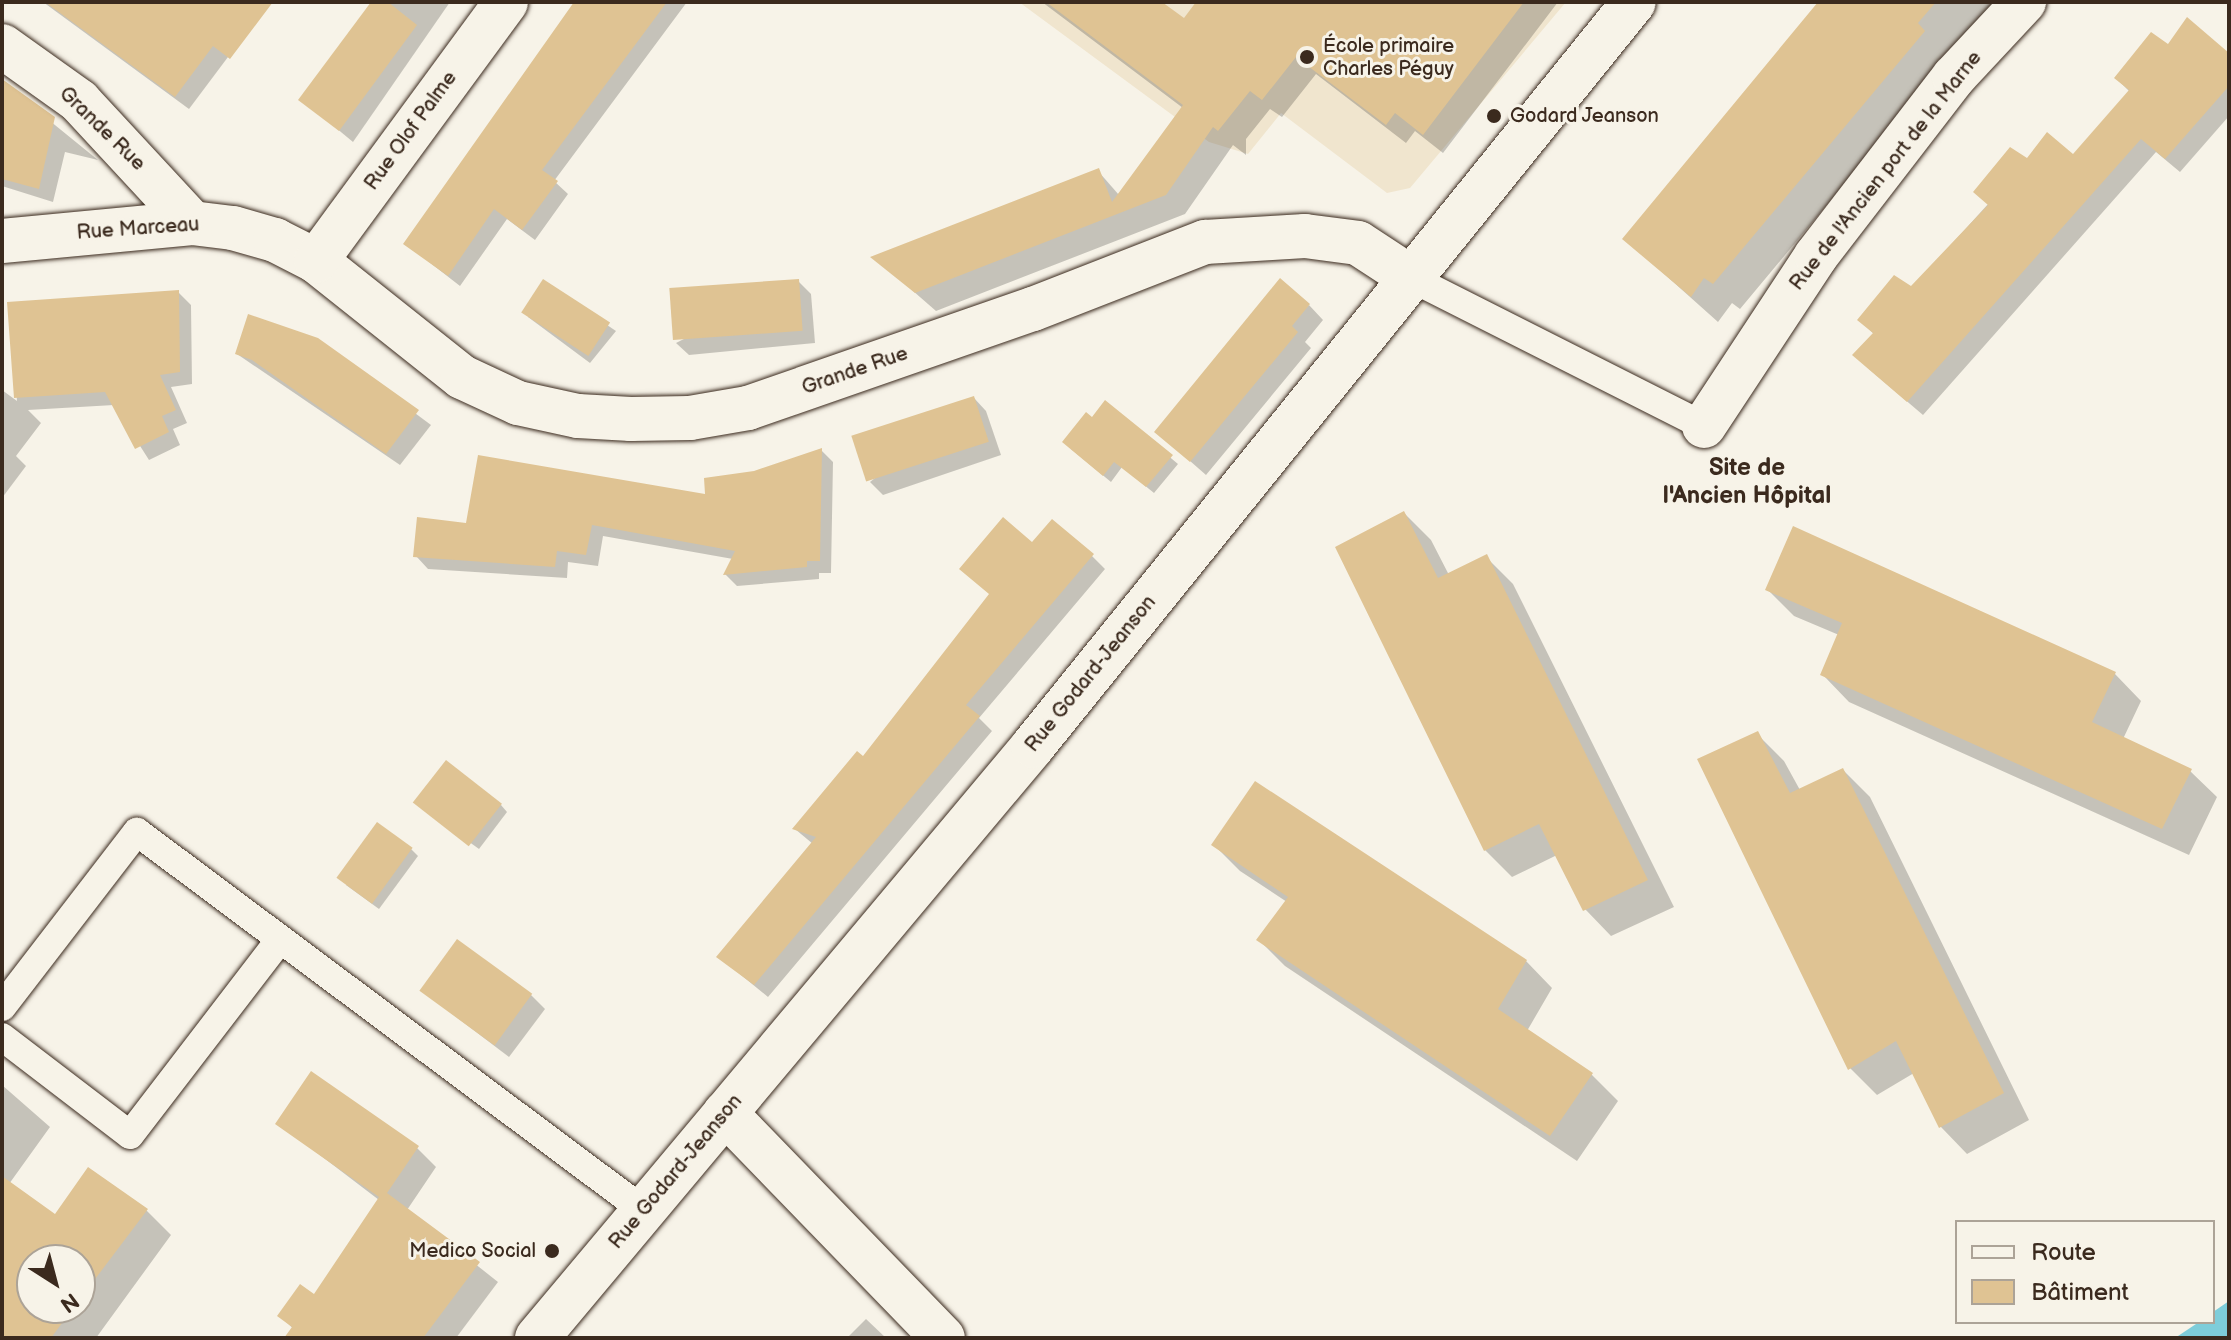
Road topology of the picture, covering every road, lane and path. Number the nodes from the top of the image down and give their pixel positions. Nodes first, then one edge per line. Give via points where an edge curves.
1 (506, 2) edge
2 (1634, 2) edge
3 (2024, 2) edge
4 (2, 46) edge
5 (192, 223) junction
6 (2, 241) edge
7 (316, 261) junction
8 (1413, 279) junction
9 (1704, 426) joint
10 (279, 941) junction
11 (2, 1007) edge
12 (2, 1037) edge
13 (725, 1113) junction
14 (643, 1210) junction
15 (537, 1338) edge
16 (943, 1338) edge

1 - 7 street, Rue Olof Palme
2 - 8 street, Rue Godard-Jeanson
3 - 9 street, Rue de l'Ancien port de la Marne via 1954,77 1816,256
4 - 5 street, Grande Rue via 79,101
5 - 6 street, Rue Marceau
5 - 7 street, Rue Marceau via 275,240
7 - 8 street, Grande Rue via 462,377 518,403 578,416 631,419 690,418 748,408 1033,309 1205,242 1305,236 1358,243
8 - 9 lane
8 - 13 street, Rue Godard-Jeanson
10 - 11 lane via 137,832
10 - 12 lane via 130,1135
10 - 14 lane
13 - 14 street, Rue Godard-Jeanson
13 - 16 street
14 - 15 street, Rue Godard-Jeanson

